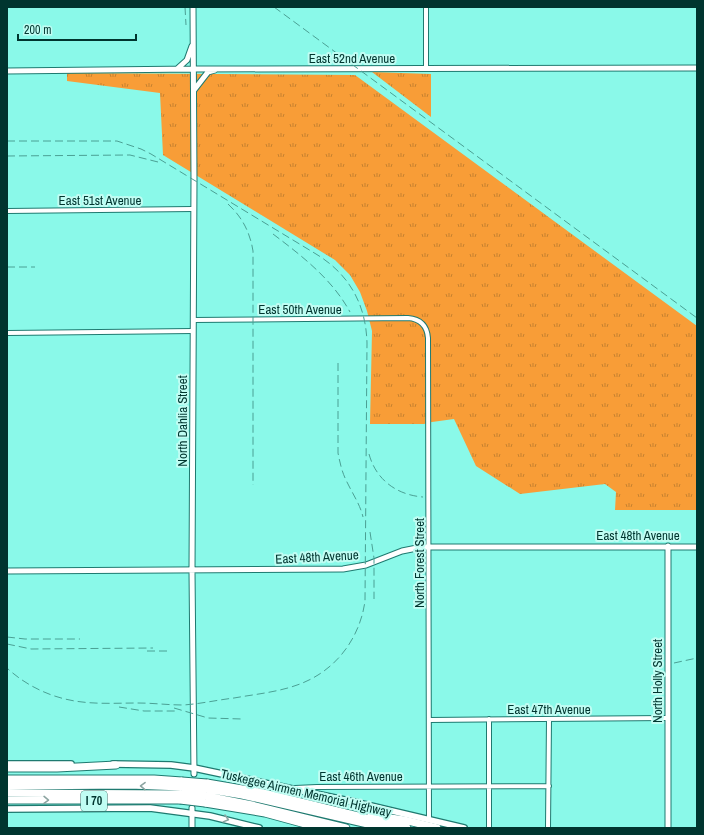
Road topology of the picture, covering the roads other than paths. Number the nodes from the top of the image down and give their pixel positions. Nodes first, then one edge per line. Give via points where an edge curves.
1 (193, 7) edge
2 (426, 7) edge
3 (193, 37) junction
4 (193, 68) junction
5 (426, 68) junction
6 (697, 68) edge
7 (177, 69) junction
8 (221, 69) junction
9 (7, 70) edge
10 (193, 91) junction
11 (193, 209) junction
12 (7, 211) edge
13 (408, 318) joint
14 (193, 320) junction
15 (193, 331) junction
16 (7, 333) edge
17 (668, 546) junction
18 (429, 547) junction
19 (697, 547) edge
20 (7, 571) edge
21 (192, 571) junction
22 (668, 718) junction
23 (489, 719) junction
24 (549, 719) junction
25 (430, 720) junction
26 (7, 764) edge
27 (116, 765) junction
28 (7, 768) edge
29 (194, 768) junction
30 (7, 774) edge
31 (194, 774) dead end
32 (27, 778) junction
33 (7, 779) edge
34 (7, 786) edge
35 (430, 786) junction
36 (489, 786) junction
37 (548, 786) junction
38 (294, 788) junction
39 (181, 790) junction
40 (7, 793) edge
41 (206, 793) junction
42 (291, 799) junction
43 (7, 800) edge
44 (7, 808) edge
45 (192, 811) junction
46 (429, 820) junction
47 (192, 828) edge
48 (259, 828) edge
49 (320, 828) edge
50 (346, 828) edge
51 (384, 828) edge
52 (408, 828) edge
53 (437, 828) edge
54 (464, 828) edge
55 (489, 828) edge
56 (548, 828) edge
57 (669, 828) edge

1 - 3 street
2 - 5 street
3 - 4 street, North Dahlia Street
3 - 7 street via 187,60
4 - 7 street, East 52nd Avenue
4 - 8 street, East 52nd Avenue
4 - 10 street, North Dahlia Street
5 - 6 street, East 52nd Avenue
5 - 8 street, East 52nd Avenue
7 - 9 street, East 52nd Avenue
8 - 10 street via 208,72
10 - 11 street, North Dahlia Street
11 - 12 street, East 51st Avenue
11 - 14 street, North Dahlia Street
13 - 14 street, East 50th Avenue
13 - 18 street, North Forest Street via 421,322 428,336
14 - 15 street, North Dahlia Street
15 - 16 street
15 - 21 street, North Dahlia Street
17 - 18 street, East 48th Avenue
17 - 19 street, East 48th Avenue
17 - 22 street, North Holly Street
18 - 21 street, East 48th Avenue via 405,550 374,563 350,568
18 - 25 street, North Forest Street
20 - 21 street, East 48th Avenue
21 - 29 street, North Dahlia Street
22 - 24 street, East 47th Avenue
22 - 57 street, North Holly Street
23 - 24 street, East 47th Avenue
23 - 25 street, East 47th Avenue
23 - 36 street
24 - 37 street
25 - 35 street, North Forest Street
26 - 27 main road, East 46th Avenue
27 - 28 highway
27 - 29 main road, East 46th Avenue via 171,765
29 - 31 street, North Dahlia Street
29 - 38 main road, East 46th Avenue
30 - 32 highway
32 - 33 highway, Tuskegee Airmen Memorial Highway / I 70
32 - 39 highway, Tuskegee Airmen Memorial Highway / I 70 via 154,779
39 -> 34 highway via 130,785
35 - 36 street, East 46th Avenue
35 - 38 street, East 46th Avenue
35 - 46 street, North Forest Street
36 - 37 street, East 46th Avenue
36 - 55 street
37 - 56 street
38 - 46 main road
39 - 40 highway
39 - 41 highway, Tuskegee Airmen Memorial Highway / I 70, bridge
39 - 41 highway, Tuskegee Airmen Memorial Highway / I 70, bridge
43 -> 39 highway, Tuskegee Airmen Memorial Highway / I 70
41 - 42 highway, Tuskegee Airmen Memorial Highway / I 70 via 260,792
41 - 49 highway, Tuskegee Airmen Memorial Highway / I 70 via 253,810
41 - 50 highway
41 - 51 highway via 242,795
42 - 52 highway, Tuskegee Airmen Memorial Highway / I 70
42 - 53 highway
44 - 45 main road via 139,808
45 - 47 street
45 -> 48 main road
46 - 54 main road

